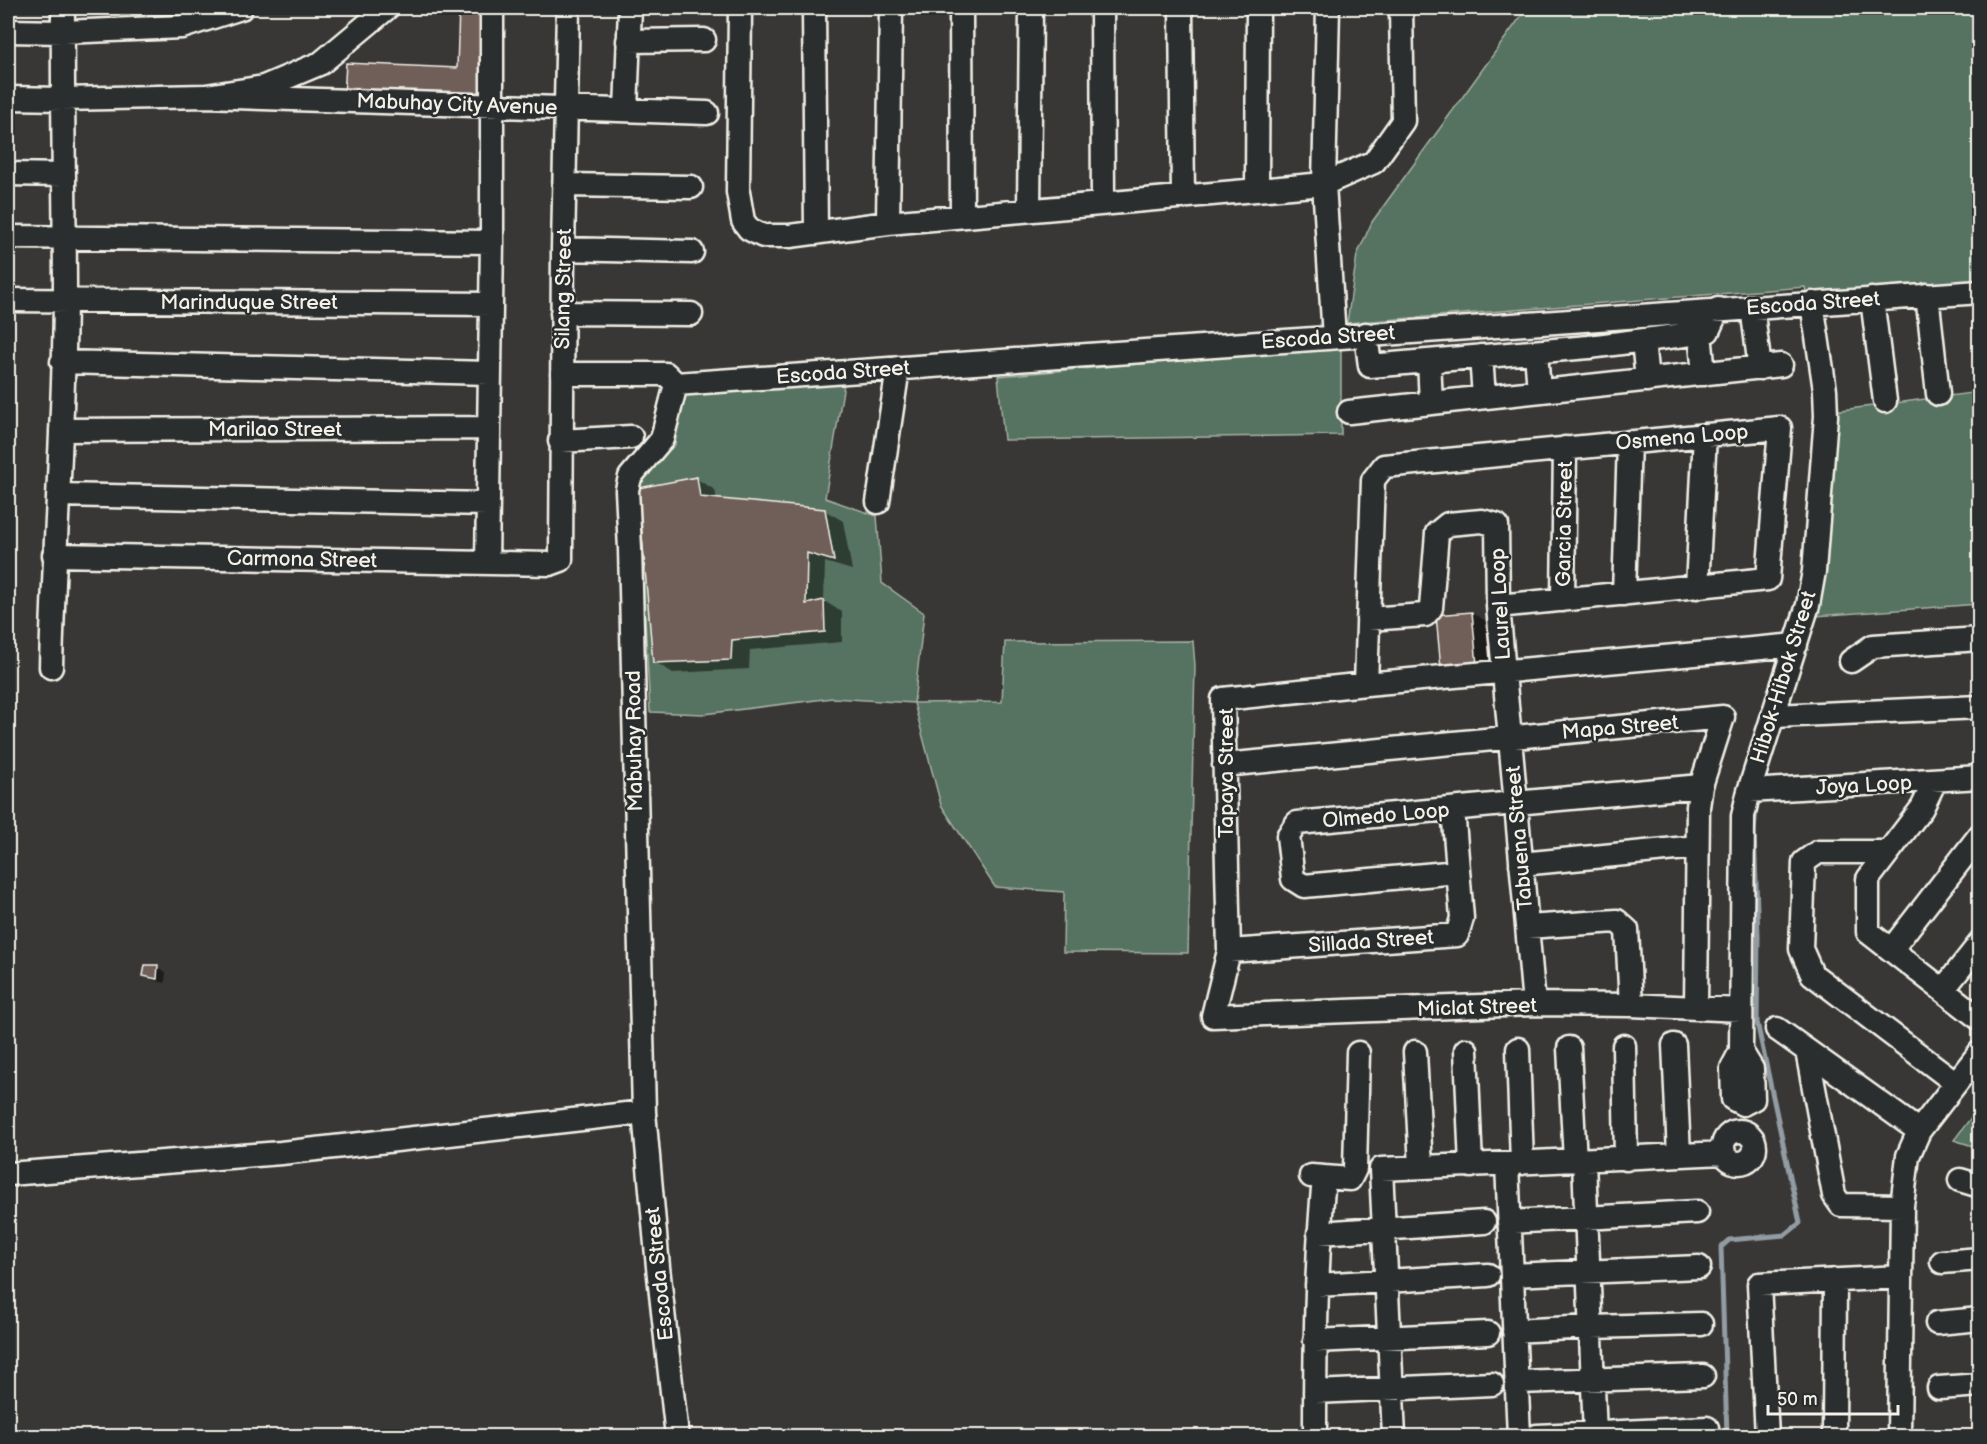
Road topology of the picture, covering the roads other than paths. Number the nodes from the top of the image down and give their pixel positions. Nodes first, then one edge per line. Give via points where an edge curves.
1 (63, 8) edge
2 (241, 8) edge
3 (387, 8) edge
4 (492, 8) edge
5 (568, 8) edge
6 (630, 8) edge
7 (740, 8) edge
8 (814, 8) edge
9 (891, 8) edge
10 (961, 8) edge
11 (1031, 8) edge
12 (1102, 8) edge
13 (1181, 8) edge
14 (1258, 8) edge
15 (1328, 8) edge
16 (1401, 8) edge
17 (8, 31) edge
18 (63, 32) junction
19 (704, 40) dead end
20 (628, 41) junction
21 (206, 96) junction
22 (8, 98) edge
23 (62, 99) junction
24 (492, 106) junction
25 (567, 108) junction
26 (626, 110) junction
27 (707, 113) dead end
28 (8, 174) edge
29 (64, 175) junction
30 (1324, 184) junction
31 (564, 185) junction
32 (691, 187) dead end
33 (1257, 190) junction
34 (1183, 196) junction
35 (1103, 203) junction
36 (1029, 210) junction
37 (962, 216) junction
38 (888, 223) junction
39 (816, 233) junction
40 (8, 237) edge
41 (64, 238) junction
42 (492, 242) junction
43 (563, 249) junction
44 (692, 252) dead end
45 (1980, 292) edge
46 (1927, 295) junction
47 (1872, 299) junction
48 (8, 300) edge
49 (65, 301) junction
50 (1812, 303) junction
51 (491, 304) junction
52 (1752, 307) junction
53 (1718, 309) junction
54 (562, 313) junction
55 (691, 314) dead end
56 (1700, 333) junction
57 (1366, 334) junction
58 (1334, 337) junction
59 (1643, 340) junction
60 (1589, 347) junction
61 (1536, 352) junction
62 (1481, 356) junction
63 (1429, 361) junction
64 (62, 362) junction
65 (898, 368) junction
66 (489, 373) junction
67 (562, 374) junction
68 (1704, 374) junction
69 (1647, 380) junction
70 (676, 384) junction
71 (1594, 385) junction
72 (1539, 392) junction
73 (1938, 394) dead end
74 (1484, 398) junction
75 (1885, 401) dead end
76 (1431, 403) junction
77 (1349, 412) dead end
78 (488, 428) junction
79 (61, 430) junction
80 (1705, 435) junction
81 (631, 437) dead end
82 (560, 441) junction
83 (1629, 442) junction
84 (1564, 448) junction
85 (59, 495) junction
86 (878, 502) dead end
87 (487, 504) junction
88 (54, 555) junction
89 (487, 563) junction
90 (550, 564) joint
91 (1697, 587) junction
92 (1624, 594) junction
93 (1563, 600) junction
94 (1498, 606) junction
95 (1368, 618) junction
96 (1980, 639) edge
97 (1796, 645) junction
98 (1851, 661) dead end
99 (51, 667) dead end
100 (1503, 671) junction
101 (1366, 684) junction
102 (1980, 707) edge
103 (1774, 716) junction
104 (1509, 737) junction
105 (1224, 765) junction
106 (1980, 777) edge
107 (1935, 781) junction
108 (1701, 786) junction
109 (1749, 791) junction
110 (1515, 803) junction
111 (1453, 808) junction
112 (1980, 835) edge
113 (1697, 847) junction
114 (1888, 852) junction
115 (1521, 864) junction
116 (1458, 872) junction
117 (1527, 927) junction
118 (1980, 943) edge
119 (1891, 950) junction
120 (1229, 951) junction
121 (1942, 990) junction
122 (1534, 1004) junction
123 (1631, 1005) junction
124 (1696, 1008) junction
125 (1741, 1010) junction
126 (1213, 1016) joint
127 (1980, 1019) edge
128 (1777, 1029) dead end
129 (1674, 1045) dead end
130 (1624, 1046) dead end
131 (1569, 1048) dead end
132 (1518, 1049) dead end
133 (1466, 1050) dead end
134 (1807, 1051) junction
135 (1415, 1052) dead end
136 (1980, 1052) edge
137 (1358, 1053) dead end
138 (1956, 1083) junction
139 (644, 1112) junction
140 (1919, 1131) junction
141 (1679, 1155) junction
142 (1626, 1159) junction
143 (1579, 1161) junction
144 (1514, 1164) junction
145 (1471, 1166) junction
146 (1421, 1167) junction
147 (8, 1174) edge
148 (1902, 1206) junction
149 (1698, 1212) dead end
150 (1586, 1218) junction
151 (1484, 1222) dead end
152 (1509, 1222) junction
153 (1384, 1228) junction
154 (1319, 1233) junction
155 (1980, 1259) edge
156 (1942, 1262) dead end
157 (1699, 1267) dead end
158 (1588, 1272) junction
159 (1488, 1275) dead end
160 (1512, 1275) junction
161 (1900, 1277) junction
162 (1835, 1280) junction
163 (1387, 1281) junction
164 (1317, 1285) junction
165 (1980, 1319) edge
166 (1937, 1323) dead end
167 (1701, 1324) dead end
168 (1591, 1327) junction
169 (1514, 1331) junction
170 (1488, 1333) dead end
171 (1389, 1338) junction
172 (1315, 1341) junction
173 (1703, 1376) dead end
174 (1593, 1379) junction
175 (1516, 1382) junction
176 (1492, 1384) dead end
177 (1980, 1385) edge
178 (1392, 1388) junction
179 (1939, 1389) dead end
180 (1315, 1392) junction
181 (1707, 1428) dead end
182 (1595, 1435) edge
183 (676, 1437) edge
184 (1315, 1437) edge
185 (1394, 1437) edge
186 (1519, 1437) edge
187 (1537, 1437) edge
188 (1767, 1437) edge
189 (1834, 1437) edge
190 (1899, 1437) edge

1 - 18 street
2 - 18 street via 182,27
3 - 21 street, Mabuhay City Avenue via 321,63 264,87
4 - 24 street
5 - 25 street, Silang Street
6 - 20 street
7 - 39 street via 738,192 743,221 763,236
8 - 39 street
9 - 38 street
10 - 37 street
11 - 36 street
12 - 35 street
13 - 34 street
14 - 33 street
15 - 30 street
16 - 30 street via 1403,121 1374,162
17 - 18 street
18 - 23 street
19 - 20 street
20 - 26 street
21 - 23 street, Mabuhay City Avenue
21 - 24 street, Mabuhay City Avenue
22 - 23 street, Mabuhay City Avenue
23 - 29 street
24 - 25 street, Mabuhay City Avenue
24 - 42 street
25 - 26 street, Mabuhay City Avenue
25 - 31 street, Silang Street
26 - 27 street, Mabuhay City Avenue
28 - 29 street
29 - 41 street
30 - 33 street
30 - 58 street
31 - 32 street
31 - 43 street, Silang Street
33 - 34 street
34 - 35 street
35 - 36 street
36 - 37 street
37 - 38 street
38 - 39 street
40 - 41 street
41 - 42 street
41 - 49 street
42 - 51 street
43 - 44 street
43 - 54 street, Silang Street
45 - 46 street, Escoda Street
46 - 47 street, Escoda Street
46 - 73 street
47 - 50 street, Escoda Street
47 - 75 street
48 - 49 street, Marinduque Street
49 - 51 street, Marinduque Street
49 - 64 street
50 - 52 street, Escoda Street
50 - 97 street, Hibok-Hibok Street via 1826,416 1814,571
51 - 66 street
52 - 53 street, Escoda Street
52 - 68 street via 1771,366
53 - 56 street via 1708,331
53 - 57 street, Escoda Street
54 - 55 street
54 - 67 street, Silang Street
56 - 59 street
56 - 68 street
57 - 58 street, Escoda Street
57 - 63 street via 1370,366
58 - 65 street, Escoda Street
59 - 60 street
59 - 69 street
60 - 61 street
60 - 71 street
61 - 62 street
61 - 72 street
62 - 63 street
62 - 74 street
63 - 76 street
64 - 66 street
64 - 79 street
65 - 70 street, Escoda Street
65 - 86 street
66 - 78 street
67 - 70 street via 666,374
67 - 82 street, Silang Street
68 - 69 street
69 - 71 street
70 - 139 street, Mabuhay Road via 663,439 630,477 627,490
71 - 72 street
72 - 74 street
74 - 76 street
76 - 77 street
78 - 79 street, Marilao Street
78 - 87 street
79 - 85 street
80 - 83 street, Osmena Loop
80 - 91 street
80 - 91 street, Osmena Loop via 1779,428 1768,579
81 - 82 street
82 - 90 street, Silang Street via 561,560
83 - 84 street, Osmena Loop
83 - 92 street
84 - 93 street, Garcia Street
84 - 95 street, Osmena Loop via 1384,466 1373,480
85 - 87 street
85 - 88 street
87 - 89 street
88 - 89 street, Carmona Street
88 - 99 street
89 - 90 street, Carmona Street
91 - 92 street, Osmena Loop
92 - 93 street, Osmena Loop
93 - 94 street, Osmena Loop
94 - 95 street, Laurel Loop via 1497,525 1482,521 1448,524 1437,533 1431,608 1425,615
94 - 100 street, Laurel Loop
95 - 101 street, Osmena Loop
96 - 98 street via 1873,646
97 - 100 street, Tapaya Street
97 - 103 street, Hibok-Hibok Street
100 - 101 street, Tapaya Street
100 - 104 street, Tabuena Street
101 - 105 street, Tapaya Street via 1223,699
102 - 103 street
103 - 109 street, Hibok-Hibok Street
104 - 105 street, Mapa Street
104 - 108 street, Mapa Street via 1723,717
104 - 110 street, Tabuena Street
105 - 120 street, Tapaya Street
106 - 107 street, Joya Loop
107 - 109 street, Joya Loop
107 - 114 street via 1923,808
108 - 110 street, Olmedo Loop
108 - 113 street, Mapa Street
109 - 125 street, Hibok-Hibok Street via 1743,816
110 - 111 street, Olmedo Loop
110 - 115 street, Tabuena Street
111 - 116 street, Sillada Street
111 - 116 street, Olmedo Loop via 1297,823 1288,837 1293,879 1304,886
112 - 119 street
113 - 115 street
113 - 124 street, Mapa Street
114 - 119 street via 1868,879 1868,932
114 - 138 street via 1818,852 1804,862 1801,949 1812,975
115 - 117 street, Tabuena Street
116 - 120 street, Sillada Street via 1462,918 1457,936
117 - 122 street, Tabuena Street
117 - 123 street via 1617,921 1627,930
118 - 121 street
119 - 121 street
120 - 126 street, Tapaya Street
121 - 127 street
122 - 123 street, Miclat Street
122 - 126 street, Miclat Street
123 - 124 street, Miclat Street
124 - 125 street, Miclat Street
125 - 141 street, Hibok-Hibok Street via 1741,1051 1732,1068 1733,1098 1743,1104 1743,1131 1754,1140 1755,1151 1750,1159 1740,1163 1731,1161 1724,1153
128 - 134 street
129 - 141 street
130 - 142 street
131 - 143 street
132 - 144 street
133 - 145 street
134 - 140 street
134 - 148 street via 1834,1195 1841,1205
135 - 146 street
136 - 138 street
137 - 154 street via 1355,1169 1350,1179 1317,1176
138 - 140 street
139 - 147 street via 280,1153
139 - 183 street, Escoda Street
140 - 148 street via 1908,1156
141 - 142 street
142 - 143 street
143 - 144 street
143 - 150 street
144 - 145 street
144 - 152 street
145 - 146 street
146 - 153 street via 1381,1169
148 - 161 street
149 - 150 street
150 - 152 street
150 - 158 street
151 - 153 street
152 - 160 street
153 - 154 street
153 - 163 street
154 - 164 street
155 - 156 street
157 - 158 street
158 - 160 street
158 - 168 street
159 - 163 street
160 - 169 street
161 - 162 street
161 - 190 street
162 - 188 street via 1759,1284
162 - 189 street
163 - 164 street
163 - 171 street
164 - 172 street
165 - 166 street
167 - 168 street
168 - 169 street
168 - 174 street
169 - 175 street
170 - 171 street
171 - 172 street
171 - 178 street
172 - 180 street
173 - 174 street
174 - 175 street
174 - 182 street
175 - 186 street
176 - 178 street
177 - 179 street
178 - 180 street
178 - 185 street
180 - 184 street
181 - 182 street
182 - 187 street

